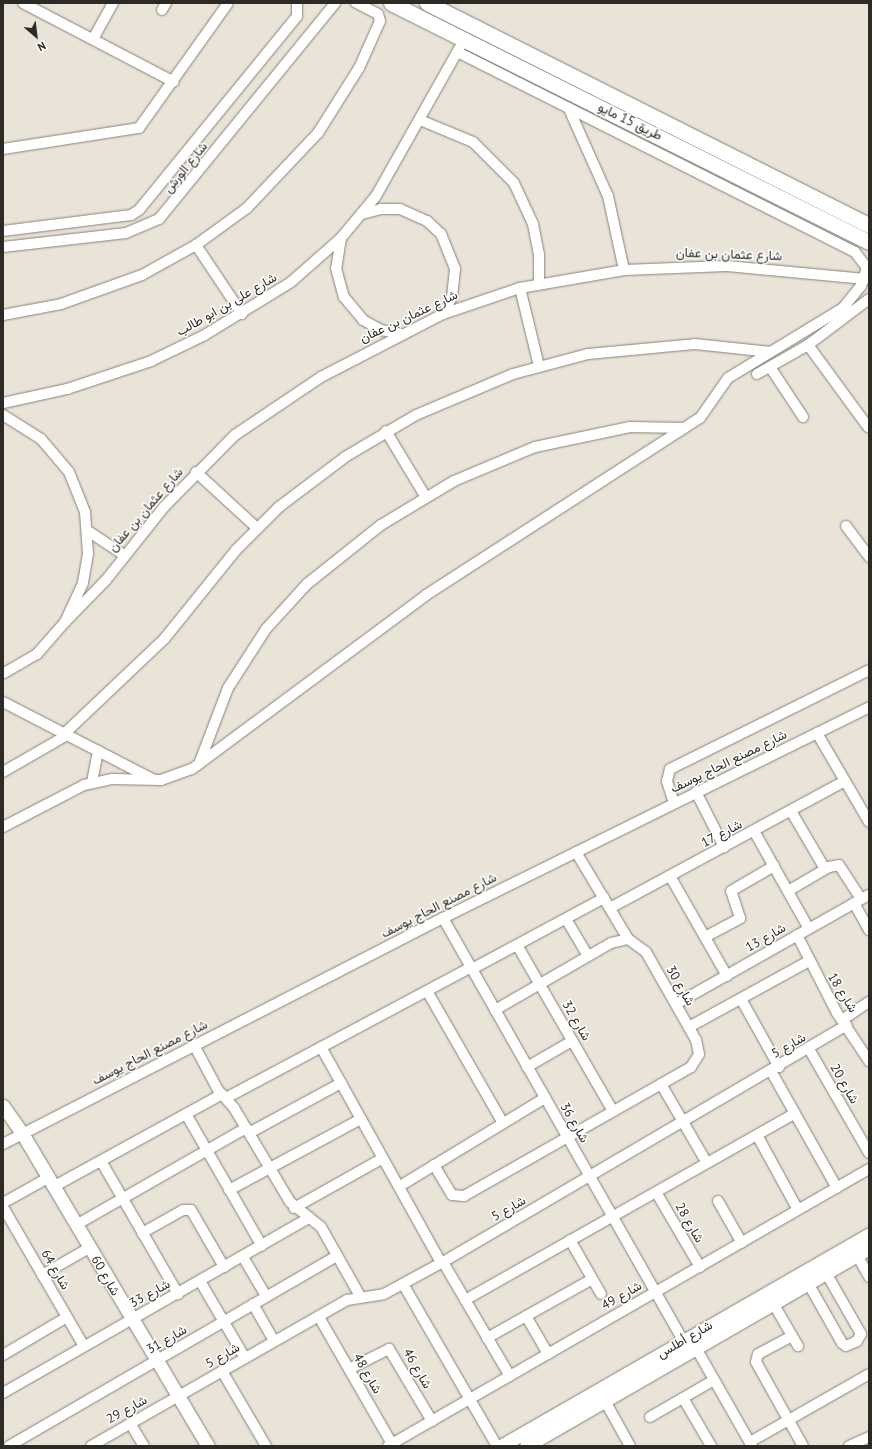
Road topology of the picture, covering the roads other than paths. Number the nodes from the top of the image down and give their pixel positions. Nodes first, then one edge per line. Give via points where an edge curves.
1 (113, 3) edge
2 (228, 3) edge
3 (297, 3) edge
4 (356, 3) edge
5 (392, 3) edge
6 (427, 3) edge
7 (30, 4) edge
8 (333, 5) edge
9 (93, 39) junction
10 (460, 46) junction
11 (174, 82) junction
12 (569, 109) junction
13 (420, 120) junction
14 (3, 149) edge
15 (362, 214) junction
16 (869, 225) edge
17 (3, 231) edge
18 (341, 238) junction
19 (869, 242) edge
20 (196, 245) junction
21 (3, 247) edge
22 (624, 270) junction
23 (867, 276) edge
24 (539, 284) junction
25 (520, 288) junction
26 (869, 299) edge
27 (242, 314) junction
28 (443, 314) junction
29 (3, 315) edge
30 (400, 334) junction
31 (808, 345) junction
32 (771, 352) junction
33 (539, 366) junction
34 (770, 367) junction
35 (757, 374) dead end
36 (3, 403) edge
37 (3, 415) edge
38 (803, 417) dead end
39 (868, 427) edge
40 (684, 428) junction
41 (386, 431) junction
42 (196, 472) junction
43 (425, 496) junction
44 (846, 526) dead end
45 (257, 528) junction
46 (88, 531) junction
47 (124, 555) junction
48 (869, 557) edge
49 (65, 622) junction
50 (12, 670) junction
51 (869, 670) edge
52 (3, 674) edge
53 (3, 682) edge
54 (3, 702) edge
55 (869, 707) edge
56 (817, 733) junction
57 (66, 734) junction
58 (98, 751) junction
59 (199, 764) junction
60 (3, 772) edge
61 (154, 780) junction
62 (846, 781) junction
63 (92, 782) junction
64 (696, 792) junction
65 (674, 803) junction
66 (791, 811) junction
67 (869, 822) edge
68 (3, 827) edge
69 (754, 831) junction
70 (724, 847) junction
71 (576, 852) junction
72 (774, 866) junction
73 (826, 869) junction
74 (670, 876) junction
75 (788, 891) junction
76 (604, 898) junction
77 (861, 899) edge
78 (610, 908) junction
79 (443, 918) junction
80 (566, 919) junction
81 (809, 929) junction
82 (869, 930) edge
83 (798, 935) junction
84 (705, 937) junction
85 (628, 939) junction
86 (517, 944) junction
87 (588, 956) junction
88 (809, 961) junction
89 (471, 968) junction
90 (727, 976) junction
91 (540, 984) junction
92 (427, 991) junction
93 (741, 999) junction
94 (869, 1002) edge
95 (676, 1004) junction
96 (495, 1010) junction
97 (844, 1022) junction
98 (689, 1027) junction
99 (572, 1041) junction
100 (194, 1045) junction
101 (320, 1047) junction
102 (809, 1049) junction
103 (869, 1061) edge
104 (527, 1067) junction
105 (775, 1069) junction
106 (341, 1083) junction
107 (661, 1084) junction
108 (224, 1096) junction
109 (545, 1098) junction
110 (3, 1106) edge
111 (613, 1111) junction
112 (795, 1113) junction
113 (186, 1114) junction
114 (361, 1119) junction
115 (503, 1123) junction
116 (683, 1123) junction
117 (247, 1131) junction
118 (22, 1133) junction
119 (757, 1135) junction
120 (567, 1137) junction
121 (3, 1144) edge
122 (206, 1150) junction
123 (869, 1153) edge
124 (383, 1158) junction
125 (101, 1161) junction
126 (707, 1163) junction
127 (434, 1166) junction
128 (269, 1168) junction
129 (869, 1169) edge
130 (590, 1177) junction
131 (51, 1183) junction
132 (400, 1186) junction
133 (837, 1188) junction
134 (229, 1190) junction
135 (656, 1192) junction
136 (123, 1198) junction
137 (718, 1201) dead end
138 (3, 1203) edge
139 (3, 1207) edge
140 (294, 1208) junction
141 (798, 1210) junction
142 (612, 1216) junction
143 (309, 1218) junction
144 (76, 1225) junction
145 (142, 1233) junction
146 (869, 1234) edge
147 (570, 1240) junction
148 (742, 1243) junction
149 (262, 1246) junction
150 (89, 1248) junction
151 (869, 1248) edge
152 (857, 1255) junction
153 (243, 1256) junction
154 (338, 1256) junction
155 (442, 1263) junction
156 (224, 1267) junction
157 (700, 1267) junction
158 (826, 1273) junction
159 (42, 1275) junction
160 (869, 1277) edge
161 (592, 1279) junction
162 (200, 1281) junction
163 (808, 1283) junction
164 (403, 1284) junction
165 (655, 1292) junction
166 (178, 1294) junction
167 (601, 1294) dead end
168 (266, 1296) junction
169 (360, 1296) junction
170 (464, 1300) junction
171 (773, 1303) junction
172 (253, 1304) junction
173 (526, 1316) junction
174 (67, 1317) junction
175 (319, 1317) junction
176 (131, 1320) junction
177 (223, 1322) junction
178 (792, 1336) junction
179 (487, 1338) junction
180 (683, 1341) junction
181 (274, 1342) junction
182 (84, 1346) junction
183 (798, 1346) dead end
184 (696, 1348) junction
185 (548, 1354) junction
186 (3, 1356) edge
187 (245, 1358) junction
188 (155, 1362) junction
189 (349, 1369) junction
190 (222, 1371) junction
191 (869, 1374) edge
192 (510, 1376) junction
193 (714, 1380) junction
194 (3, 1393) edge
195 (176, 1398) junction
196 (683, 1398) junction
197 (470, 1399) junction
198 (605, 1401) junction
199 (650, 1417) dead end
200 (789, 1420) junction
201 (432, 1421) junction
202 (130, 1423) junction
203 (869, 1436) edge
204 (516, 1442) edge
205 (751, 1444) edge
206 (390, 1445) edge
207 (9, 1446) edge
208 (91, 1446) edge
209 (144, 1446) edge
210 (208, 1446) edge
211 (266, 1446) edge
212 (497, 1446) edge
213 (501, 1446) edge
214 (526, 1446) edge
215 (630, 1446) edge
216 (711, 1446) edge
217 (803, 1446) edge
218 (849, 1446) edge

1 - 9 street
2 - 11 street
3 - 17 street via 297,16 139,210 130,215
4 - 20 street via 378,14 380,21 333,112 266,190
5 - 10 main road, طريق 15 مايو
6 - 16 main road, طريق 15 مايو
7 - 9 street
8 - 21 street, شارع الورش via 159,220 126,233
9 - 11 street
10 - 12 street
10 - 13 street, شارع على بن ابو طالب
10 - 19 main road, طريق 15 مايو
11 - 14 street via 145,124 132,131
12 - 22 street via 608,196
12 - 23 street via 855,252 865,264
13 - 15 street, شارع على بن ابو طالب via 389,177
13 - 24 street via 473,142 514,183 533,224 539,254
15 - 18 street, شارع على بن ابو طالب
15 - 28 street via 381,209 400,209 427,221 441,234 455,269 452,297
18 - 27 street, شارع على بن ابو طالب via 291,282
18 - 30 street via 336,268 340,287 349,305 372,325
20 - 27 street
20 - 29 street via 142,275 96,294
22 - 23 street, شارع عثمان بن عفان via 727,266
22 - 24 street, شارع عثمان بن عفان
23 - 32 street via 843,308
24 - 25 street, شارع عثمان بن عفان
25 - 28 street, شارع عثمان بن عفان
25 - 33 street
26 - 31 street
27 - 36 street, شارع على بن ابو طالب via 124,371 67,389
28 - 30 street, شارع عثمان بن عفان
30 - 42 street, شارع عثمان بن عفان via 321,377 263,415
31 - 34 street
31 - 39 street
32 - 33 street via 667,344 595,352
32 - 40 street via 728,378 706,413
33 - 41 street via 465,393
34 - 35 street
34 - 38 street
37 - 46 street via 30,430 61,460 81,498
40 - 43 street via 624,428 535,447 487,466
40 - 59 street via 426,594
41 - 43 street
41 - 45 street via 322,473
42 - 45 street
42 - 47 street, شارع عثمان بن عفان
43 - 59 street via 365,537 281,611 228,688
44 - 48 street
45 - 57 street via 208,581 165,638
46 - 47 street
46 - 49 street via 83,583
47 - 49 street, شارع عثمان بن عفان
49 - 50 street, شارع عثمان بن عفان via 36,654
50 - 52 street
50 - 53 street
51 - 65 street via 670,769 666,781
54 - 57 street
55 - 56 street, شارع مصنع الحاج يوسف
56 - 62 street
56 - 64 street, شارع مصنع الحاج يوسف
57 - 58 street
57 - 60 street
58 - 61 street
58 - 63 street
59 - 61 street via 175,777
61 - 63 street
62 - 66 street, شارع 17
62 - 67 street
63 - 68 street
64 - 65 street, شارع مصنع الحاج يوسف
64 - 70 street
65 - 71 street, شارع مصنع الحاج يوسف
66 - 69 street, شارع 17
66 - 73 street
69 - 70 street, شارع 17
69 - 72 street
70 - 74 street, شارع 17
71 - 76 street
71 - 79 street, شارع مصنع الحاج يوسف
72 - 75 street
72 - 84 street via 731,890 740,918
73 - 75 street
73 - 77 street via 834,865 844,868
74 - 78 street, شارع 17
74 - 84 street
75 - 81 street
76 - 78 street
76 - 80 street
77 - 81 street, شارع 13
77 - 82 street
78 - 85 street
79 - 89 street, شارع 36
79 - 100 street, شارع مصنع الحاج يوسف
80 - 86 street
80 - 87 street
81 - 83 street, شارع 13
83 - 88 street, شارع 18
83 - 90 street, شارع 13
84 - 90 street
85 - 87 street via 619,939
85 - 95 street, شارع 30 via 641,946
86 - 89 street
86 - 91 street, شارع 32
87 - 91 street
88 - 93 street
88 - 97 street, شارع 18
89 - 92 street
89 - 96 street, شارع 36
90 - 95 street, شارع 13
91 - 96 street
91 - 99 street, شارع 32
92 - 101 street
92 - 115 street
93 - 98 street
93 - 105 street
94 - 97 street, شارع 5
95 - 98 street, شارع 30
96 - 104 street, شارع 36
97 - 102 street, شارع 5
97 - 103 street, شارع 18
98 - 107 street, شارع 30 via 699,1054 691,1067
99 - 104 street
99 - 111 street, شارع 32
100 - 108 street
100 - 118 street, شارع مصنع الحاج يوسف
101 - 106 street
101 - 108 street
102 - 105 street, شارع 5
102 - 123 street, شارع 20
104 - 109 street, شارع 36
105 - 112 street
105 - 116 street, شارع 5
106 - 114 street
106 - 117 street
107 - 111 street
107 - 116 street
108 - 113 street
108 - 117 street
109 - 115 street
109 - 120 street, شارع 36
110 - 118 street, شارع 60
111 - 120 street
112 - 119 street
112 - 133 street
113 - 122 street
113 - 125 street
114 - 124 street
114 - 128 street
115 - 127 street
116 - 126 street
116 - 130 street, شارع 5
117 - 122 street
117 - 128 street
118 - 121 street, شارع مصنع الحاج يوسف
118 - 131 street, شارع 60
119 - 126 street
119 - 141 street
120 - 127 street via 460,1198 449,1192
120 - 130 street, شارع 36
122 - 134 street
122 - 136 street
124 - 132 street
124 - 140 street
125 - 131 street
125 - 136 street
126 - 135 street
127 - 132 street
128 - 134 street
128 - 140 street
129 - 133 street, شارع 49
130 - 142 street, شارع 36
130 - 155 street, شارع 5
131 - 138 street
131 - 144 street, شارع 60
132 - 155 street via 403,1200
133 - 141 street, شارع 49
134 - 149 street
135 - 142 street
135 - 157 street, شارع 28
136 - 144 street
136 - 145 street
137 - 148 street
139 - 159 street, شارع 64
140 - 143 street
141 - 148 street, شارع 49
142 - 147 street
142 - 165 street, شارع 36
143 - 149 street, شارع 33
143 - 154 street via 321,1227
144 - 150 street, شارع 60
145 - 156 street via 183,1210 191,1210
145 - 166 street
146 - 180 street, شارع أطلس
147 - 161 street
147 - 170 street
148 - 157 street, شارع 49
149 - 153 street, شارع 33
150 - 159 street
150 - 176 street, شارع 60
151 - 152 street, شارع أطلس
152 - 158 street, شارع أطلس
152 - 160 street
153 - 156 street, شارع 33
153 - 168 street
154 - 168 street, شارع 31
154 - 169 street
155 - 164 street, شارع 5
155 - 170 street
156 - 162 street, شارع 33
157 - 165 street, شارع 49
158 - 163 street, شارع أطلس
158 - 163 street via 860,1334 857,1341 846,1346 842,1343
159 - 174 street, شارع 64
161 - 167 street
161 - 173 street
162 - 166 street, شارع 33
162 - 177 street
163 - 171 street, شارع أطلس
164 - 169 street, شارع 5 via 384,1294
164 - 197 street
165 - 180 street, شارع 36
165 - 185 street, شارع 49
166 - 176 street, شارع 33
168 - 172 street, شارع 31
169 - 175 street, شارع 5
170 - 179 street
171 - 178 street
171 - 184 street, شارع أطلس
172 - 177 street, شارع 31
172 - 181 street
173 - 179 street
173 - 185 street
174 - 182 street, شارع 64
174 - 186 street
175 - 181 street, شارع 5
175 - 189 street, شارع 48
176 - 182 street, شارع 33
176 - 188 street, شارع 60
177 - 187 street
177 - 188 street, شارع 31
178 - 183 street
178 - 200 street via 756,1358
179 - 192 street
180 - 204 street, شارع أطلس
181 - 187 street, شارع 5
182 - 194 street, شارع 33
184 - 193 street
184 - 198 street, شارع أطلس
185 - 192 street, شارع 49
187 - 190 street, شارع 5
188 - 195 street, شارع 60
188 - 207 street, شارع 31
189 - 201 street, شارع 46 via 386,1349 391,1350
189 - 206 street, شارع 48
190 - 195 street, شارع 5
190 - 211 street
191 - 200 street
192 - 197 street, شارع 49
193 - 196 street
193 - 205 street
195 - 202 street, شارع 29
195 - 210 street, شارع 60
196 - 199 street
196 - 216 street
197 - 201 street, شارع 49
197 - 212 street
198 - 214 street, شارع أطلس
198 - 215 street
200 - 205 street
200 - 217 street
201 - 206 street, شارع 49
202 - 208 street, شارع 29
202 - 209 street
203 - 218 street
204 - 213 street, شارع أطلس

